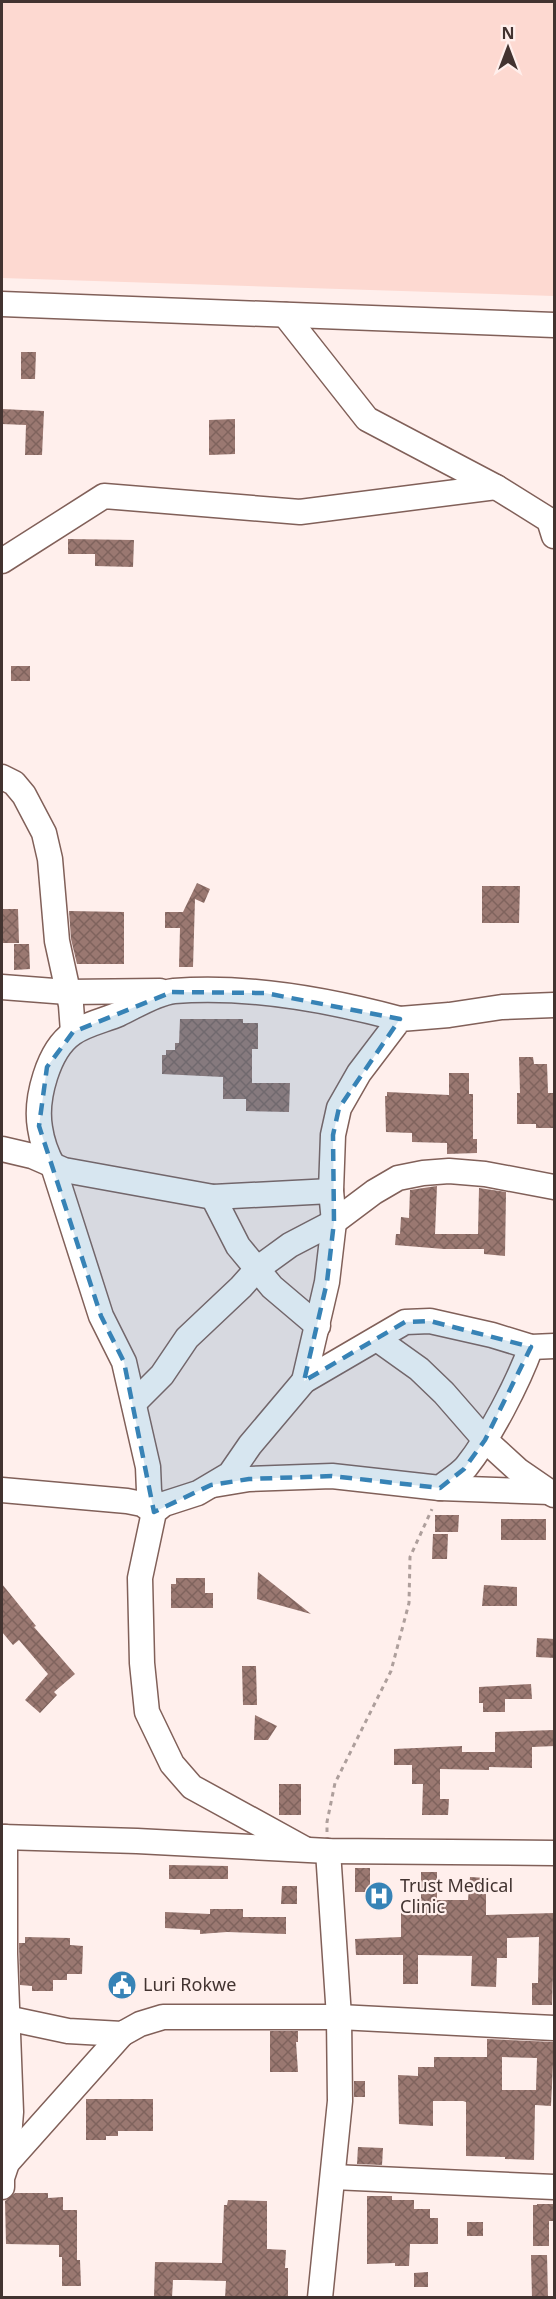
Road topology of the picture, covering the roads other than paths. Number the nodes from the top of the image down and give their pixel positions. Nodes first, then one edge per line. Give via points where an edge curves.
1 (2, 304) edge
2 (285, 315) junction
3 (555, 325) edge
4 (496, 487) junction
5 (555, 536) edge
6 (2, 561) edge
7 (2, 777) edge
8 (2, 987) edge
9 (67, 992) junction
10 (172, 992) junction
11 (555, 1005) edge
12 (400, 1018) junction
13 (73, 1032) junction
14 (2, 1149) edge
15 (53, 1166) junction
16 (555, 1187) edge
17 (331, 1191) junction
18 (213, 1197) junction
19 (334, 1221) junction
20 (257, 1269) junction
21 (318, 1326) junction
22 (377, 1339) junction
23 (543, 1347) edge
24 (304, 1381) junction
25 (134, 1402) junction
26 (485, 1440) junction
27 (211, 1485) junction
28 (440, 1488) junction
29 (2, 1490) edge
30 (552, 1494) edge
31 (154, 1512) junction
32 (3, 1837) edge
33 (317, 1850) junction
34 (555, 1853) edge
35 (5, 2018) edge
36 (339, 2018) junction
37 (555, 2028) edge
38 (122, 2034) junction
39 (4, 2173) edge
40 (333, 2177) junction
41 (2, 2187) edge
42 (555, 2187) edge
43 (320, 2298) edge

1 - 2 street
2 - 3 street
2 - 4 street via 367,418
4 - 5 street via 549,520
4 - 6 street via 300,512 104,496
7 - 9 street via 24,795 44,833
8 - 9 street
9 - 10 street
9 - 13 street
10 - 12 street via 265,993
10 - 13 street
11 - 12 street
12 - 17 street via 358,1073 339,1108 333,1135
13 - 15 street via 52,1056 39,1109 44,1148
14 - 15 street
15 - 18 street
15 - 25 street via 101,1316 124,1362
16 - 19 street via 485,1174 423,1173 398,1178
17 - 18 street
17 - 19 street
18 - 20 street via 238,1246
19 - 20 street
19 - 21 street
20 - 21 street
20 - 25 street via 187,1338 162,1375
21 - 24 street
22 - 23 street via 405,1322 430,1321
22 - 24 street
22 - 26 street via 419,1369
23 - 26 street via 524,1367
24 - 27 street via 230,1474
25 - 31 street
26 - 28 street via 464,1469
26 - 30 street
27 - 28 street via 249,1479 332,1476
27 - 31 street
28 - 30 street
29 - 31 street via 127,1501
31 - 33 street via 140,1578 142,1663 147,1712 172,1764 192,1788
32 - 33 street
32 - 35 street
33 - 34 street
33 - 36 street
35 - 38 street via 68,2031
35 - 39 street via 11,2112
36 - 37 street
36 - 38 street via 163,2017
36 - 40 street via 340,2101
38 - 39 street
39 - 41 street
40 - 42 street
40 - 43 street

